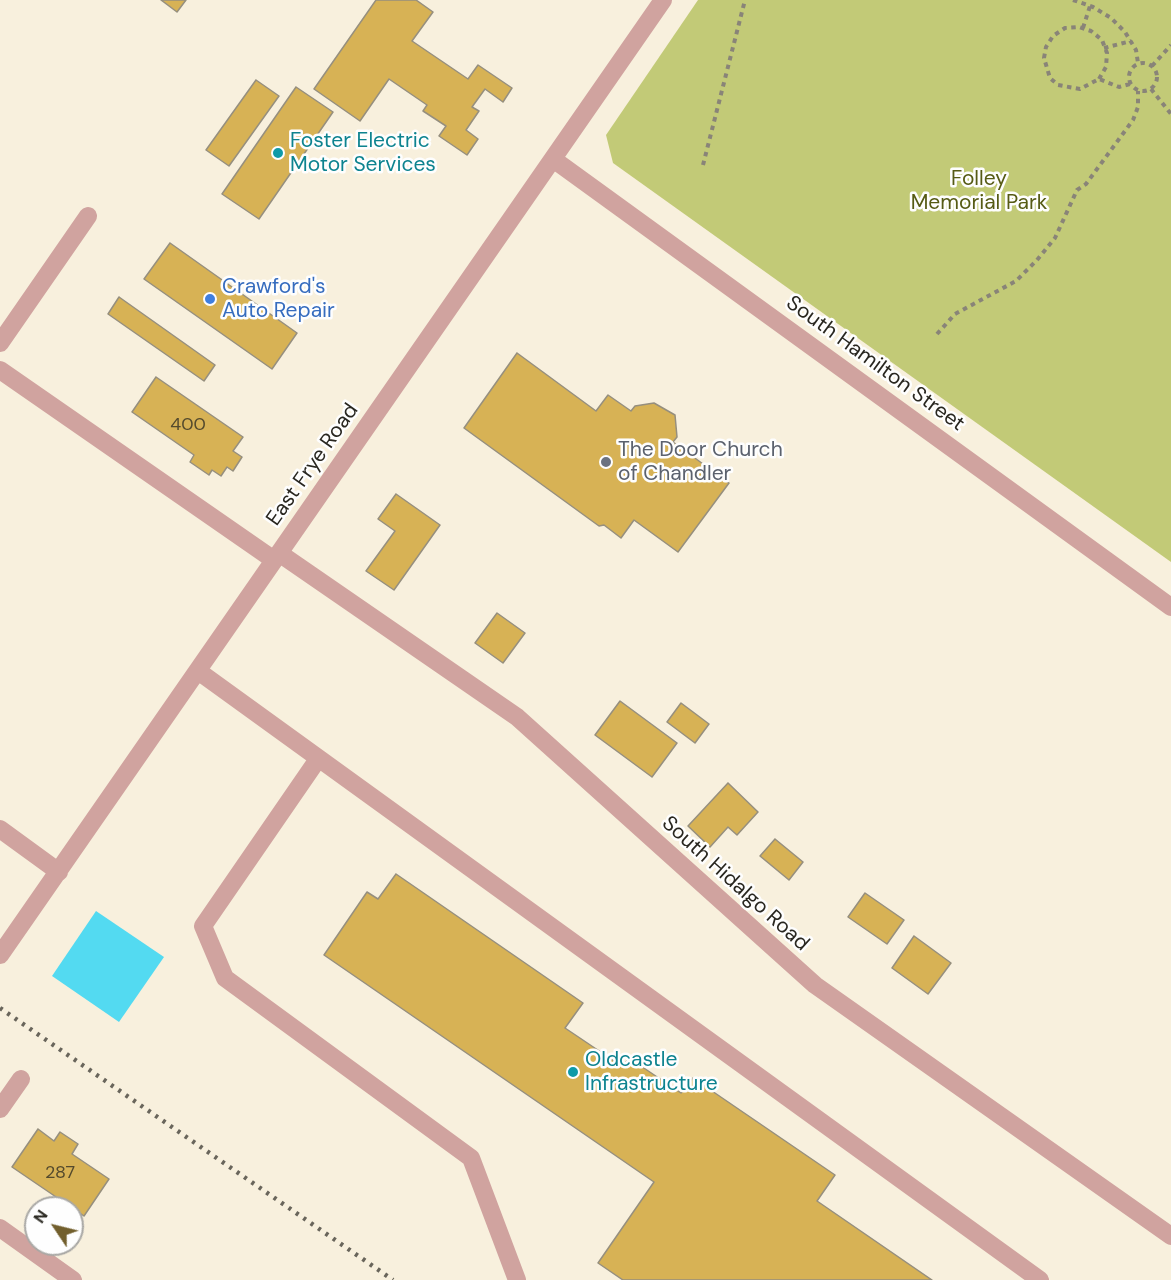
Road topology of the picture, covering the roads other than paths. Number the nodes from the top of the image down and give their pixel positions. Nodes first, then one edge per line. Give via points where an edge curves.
1 (663, 0) edge
2 (553, 159) junction
3 (88, 216) dead end
4 (0, 343) edge
5 (0, 370) edge
6 (277, 557) junction
7 (1171, 607) edge
8 (198, 671) junction
9 (318, 759) junction
10 (0, 829) edge
11 (59, 872) junction
12 (0, 955) edge
13 (21, 1079) dead end
14 (0, 1109) edge
15 (0, 1228) edge
16 (1171, 1236) edge
17 (73, 1280) edge
18 (517, 1280) edge
19 (1040, 1280) edge

1 - 2 street, East Frye Road
2 - 6 street, East Frye Road
2 - 7 street, South Hamilton Street
3 - 4 street
5 - 6 street, South Hidalgo Road
6 - 8 street, East Frye Road
6 - 16 street, South Hidalgo Road via 517,717 815,985
8 - 9 street
8 - 11 street, East Frye Road
9 - 18 street via 203,926 225,978 471,1158
9 - 19 street
10 - 11 street
11 - 12 street, East Frye Road
13 - 14 street
15 - 17 street

